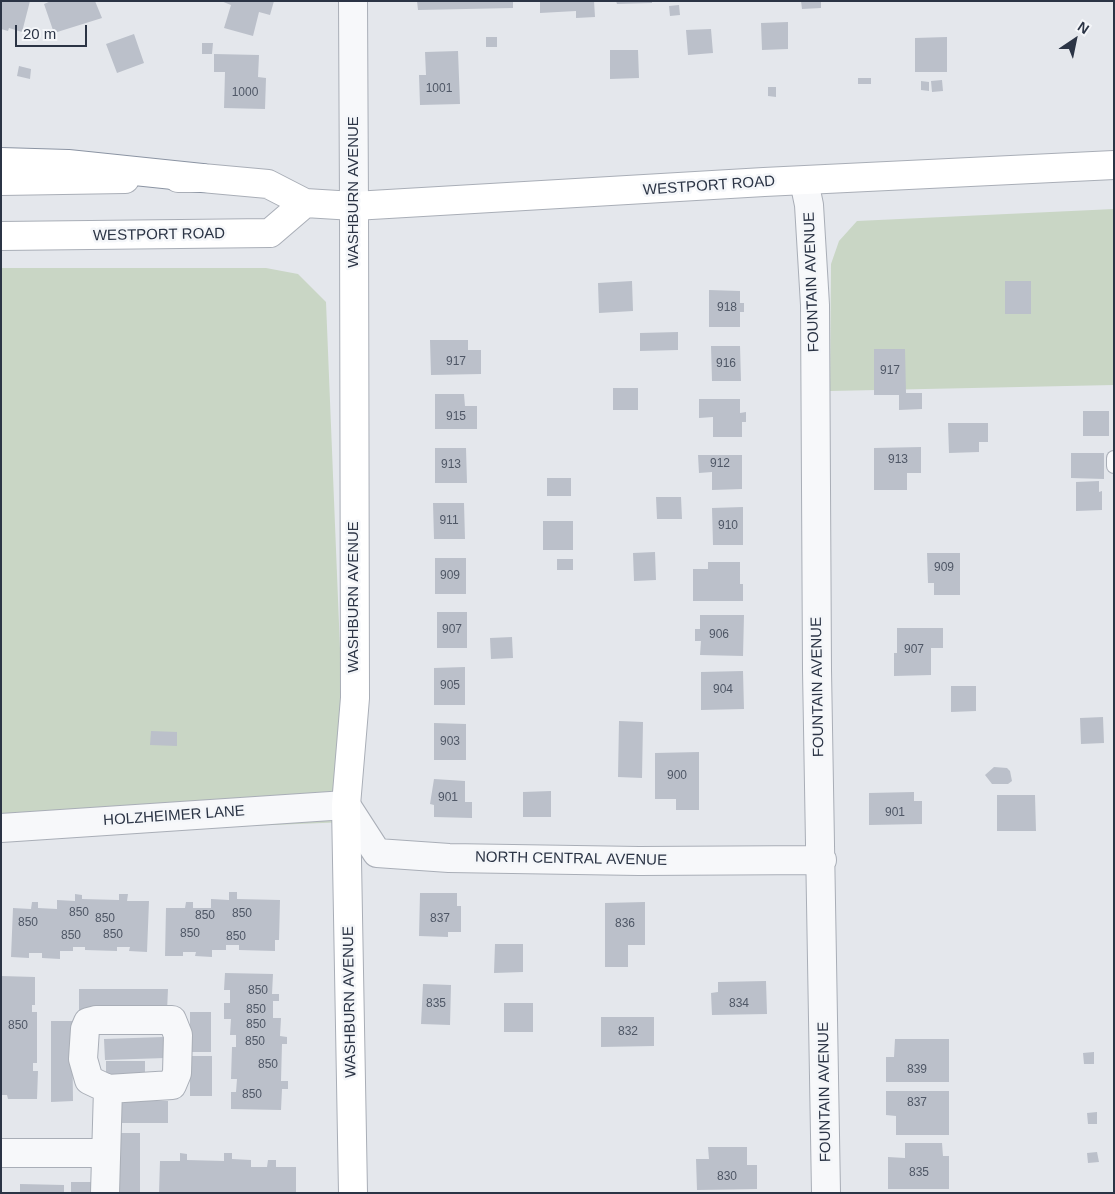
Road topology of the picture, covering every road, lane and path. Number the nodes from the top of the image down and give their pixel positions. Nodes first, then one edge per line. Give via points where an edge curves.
1 (352, 1) edge
2 (1, 162) edge
3 (1114, 165) edge
4 (202, 178) junction
5 (1, 181) edge
6 (804, 181) junction
7 (305, 203) junction
8 (354, 206) junction
9 (1, 236) edge
10 (1114, 458) edge
11 (1114, 466) edge
12 (346, 805) junction
13 (1, 828) edge
14 (822, 860) junction
15 (108, 1089) dead end
16 (1, 1153) edge
17 (105, 1153) junction
18 (105, 1193) edge
19 (353, 1193) edge
20 (826, 1193) edge

1 - 8 street, WASHBURN AVENUE
2 - 4 main road via 68,164
3 - 6 main road, WESTPORT ROAD
4 - 5 main road, WESTPORT ROAD
4 - 7 main road, WESTPORT ROAD via 268,184
6 - 8 main road, WESTPORT ROAD
6 - 14 street, FOUNTAIN AVENUE via 809,206 815,305 817,670
7 - 8 main road, WESTPORT ROAD
7 - 9 main road, WESTPORT ROAD via 270,234
8 - 12 main road, WASHBURN AVENUE via 355,698
10 - 11 lane
12 - 13 street, HOLZHEIMER LANE
12 - 14 street, NORTH CENTRAL AVENUE via 377,853 449,858 630,861
12 - 19 main road, WASHBURN AVENUE
14 - 20 street, FOUNTAIN AVENUE
15 - 17 street
16 - 17 street
17 - 18 street

